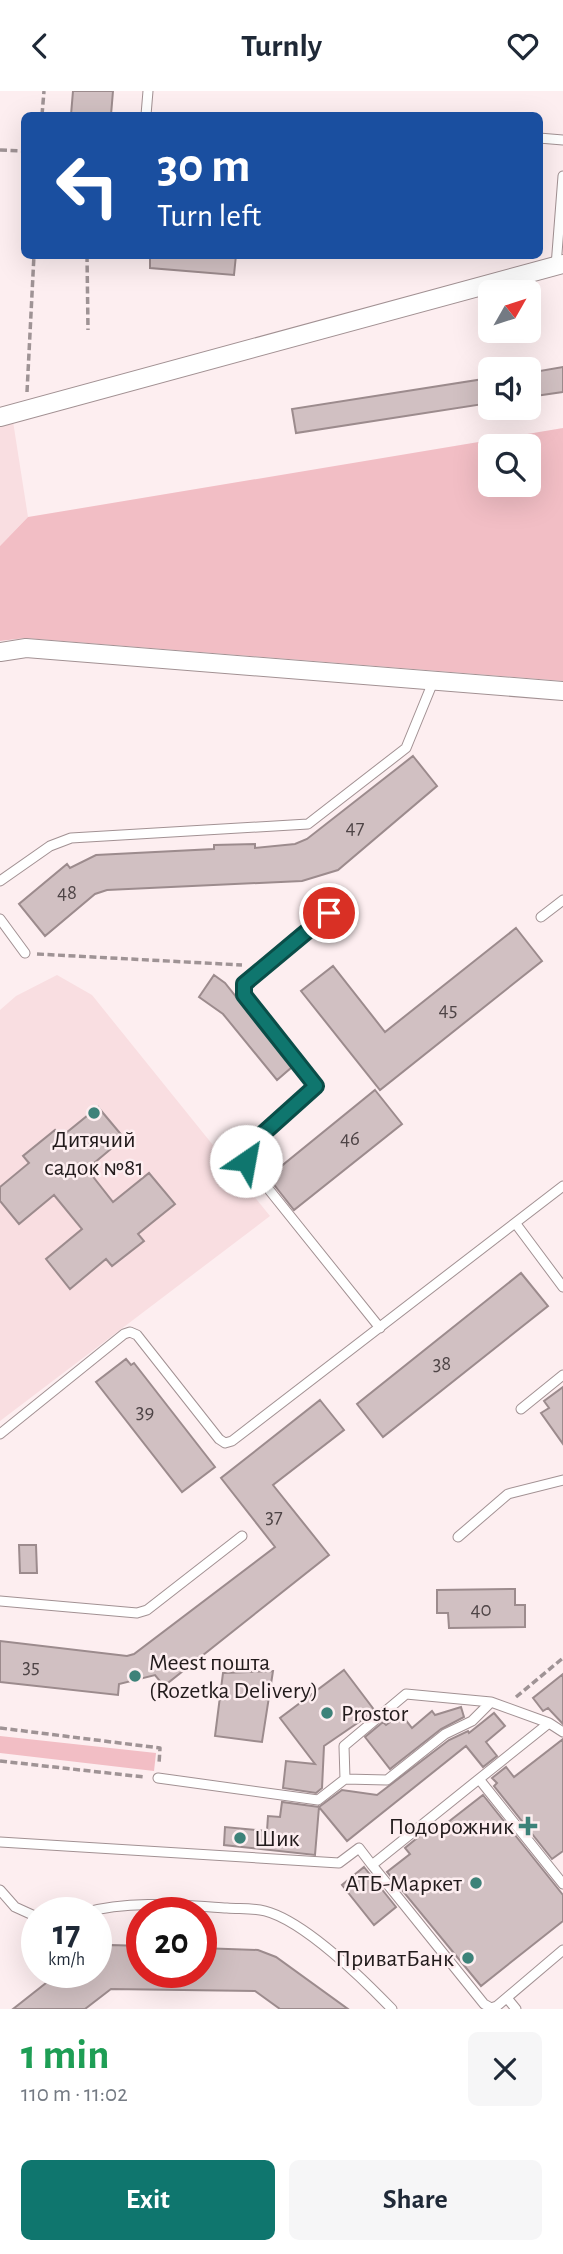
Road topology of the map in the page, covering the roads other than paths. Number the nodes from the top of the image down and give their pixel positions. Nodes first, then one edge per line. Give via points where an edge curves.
1 (148, 91) edge
2 (146, 112) edge
3 (543, 138) edge
4 (563, 140) edge
5 (563, 176) edge
6 (560, 265) edge
7 (0, 417) edge
8 (0, 652) edge
9 (433, 682) junction
10 (563, 691) edge
11 (0, 881) edge
12 (563, 899) edge
13 (329, 913) dead end
14 (541, 917) dead end
15 (0, 919) edge
16 (25, 953) road end
17 (563, 1186) edge
18 (516, 1224) junction
19 (563, 1287) edge
20 (380, 1328) junction
21 (563, 1375) edge
22 (521, 1409) dead end
23 (0, 1434) edge
24 (563, 1480) edge
25 (242, 1536) dead end
26 (458, 1537) dead end
27 (0, 1601) edge
28 (491, 1702) junction
29 (549, 1723) junction
30 (563, 1732) edge
31 (159, 1778) road end
32 (345, 1779) junction
33 (479, 1779) junction
34 (0, 1842) edge
35 (372, 1864) junction
36 (563, 1884) edge
37 (0, 1890) edge
38 (112, 1906) edge
39 (21, 1910) edge
40 (563, 1950) edge
41 (507, 1998) junction
42 (392, 2009) edge
43 (516, 2009) edge

1 - 2 lane
3 - 4 lane
5 - 6 lane
6 - 7 street
8 - 9 street via 26,648
9 - 10 street
9 - 11 lane via 406,748 308,824 71,838 50,846
12 - 14 lane
13 - 20 lane via 244,984 244,995 316,1086 244,1154
15 - 16 lane
17 - 18 lane
18 - 19 lane
18 - 20 lane
20 - 23 lane via 225,1443 131,1332
21 - 22 lane
24 - 26 lane via 509,1494
25 - 27 lane via 148,1610 137,1613
28 - 29 lane
28 - 32 lane via 472,1721 445,1734 387,1780
28 - 32 lane via 406,1694 344,1747
29 - 30 lane
29 - 33 lane
31 - 32 lane via 318,1800
33 - 35 lane
33 - 36 lane
34 - 35 lane via 339,1863 359,1848
35 - 41 lane via 484,2004 491,2008
37 - 39 lane
38 - 42 lane via 266,1911 310,1936 360,1975
40 - 41 lane
41 - 43 lane

